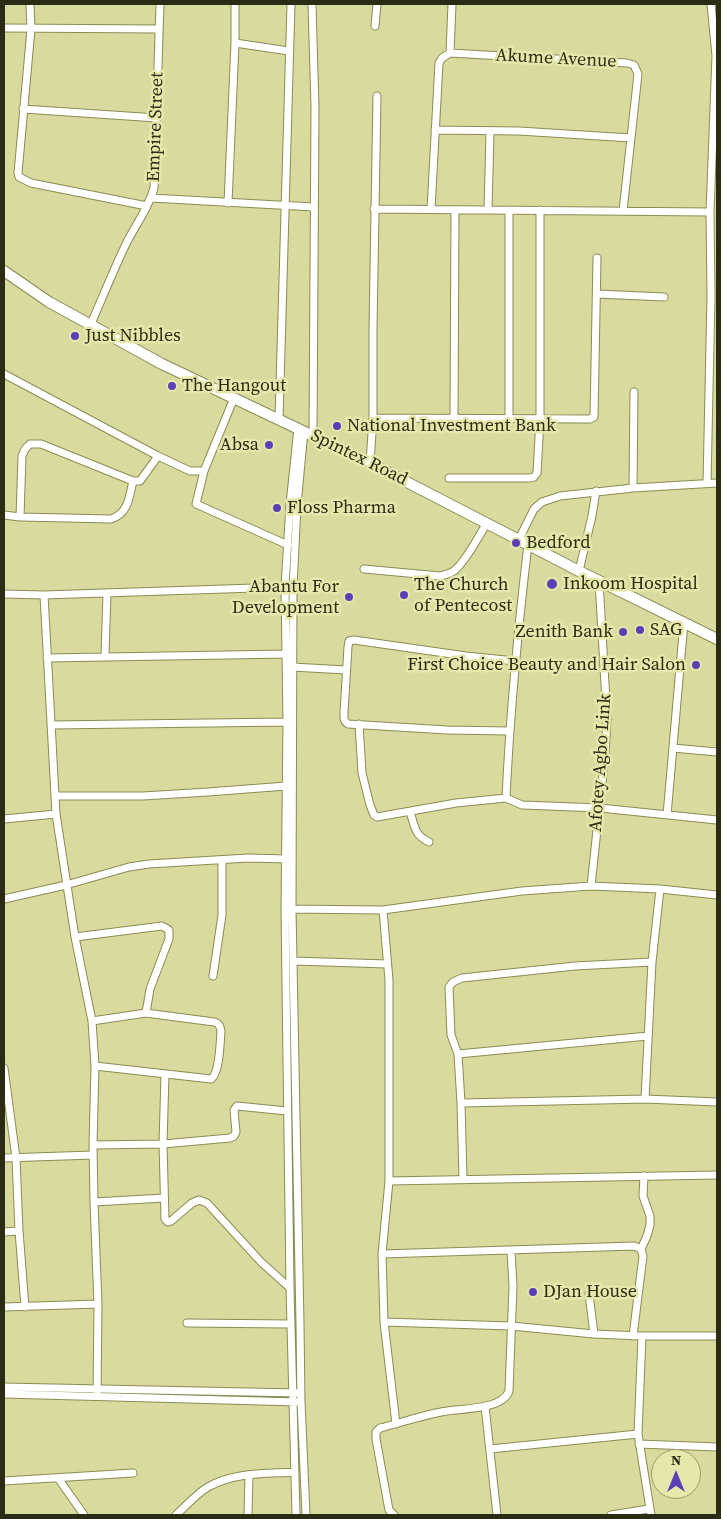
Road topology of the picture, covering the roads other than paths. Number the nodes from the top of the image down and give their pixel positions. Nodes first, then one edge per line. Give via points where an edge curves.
1 (30, 4) edge
2 (160, 4) edge
3 (235, 4) edge
4 (291, 4) edge
5 (312, 4) edge
6 (376, 4) edge
7 (452, 4) edge
8 (712, 4) edge
9 (375, 26) dead end
10 (4, 28) edge
11 (31, 29) junction
12 (159, 30) junction
13 (716, 38) edge
14 (235, 43) junction
15 (289, 51) junction
16 (450, 53) junction
17 (377, 96) dead end
18 (23, 109) junction
19 (715, 115) edge
20 (158, 118) junction
21 (436, 130) junction
22 (490, 132) junction
23 (631, 138) junction
24 (151, 198) junction
25 (228, 202) junction
26 (147, 206) junction
27 (285, 206) junction
28 (314, 208) junction
29 (374, 208) junction
30 (431, 209) junction
31 (455, 210) junction
32 (488, 210) junction
33 (510, 210) junction
34 (540, 210) junction
35 (623, 211) junction
36 (710, 212) junction
37 (597, 258) dead end
38 (4, 271) edge
39 (597, 294) junction
40 (664, 297) dead end
41 (90, 326) junction
42 (4, 374) edge
43 (634, 392) dead end
44 (234, 398) junction
45 (373, 418) junction
46 (454, 418) junction
47 (279, 419) junction
48 (509, 419) junction
49 (540, 419) junction
50 (305, 431) junction
51 (158, 456) junction
52 (370, 463) junction
53 (204, 471) junction
54 (449, 478) dead end
55 (133, 481) junction
56 (707, 483) junction
57 (717, 483) edge
58 (633, 488) junction
59 (596, 491) junction
60 (4, 515) edge
61 (20, 517) junction
62 (487, 523) junction
63 (519, 539) junction
64 (528, 544) junction
65 (288, 545) junction
66 (364, 569) dead end
67 (578, 570) junction
68 (599, 581) junction
69 (285, 587) junction
70 (107, 593) junction
71 (4, 594) edge
72 (44, 595) junction
73 (684, 622) junction
74 (717, 640) edge
75 (286, 654) junction
76 (105, 656) junction
77 (47, 658) junction
78 (515, 662) junction
79 (292, 667) junction
80 (346, 670) junction
81 (287, 722) junction
82 (51, 724) junction
83 (359, 724) junction
84 (510, 731) junction
85 (673, 748) junction
86 (717, 752) edge
87 (286, 786) junction
88 (55, 796) junction
89 (506, 798) junction
90 (600, 808) junction
91 (410, 812) junction
92 (56, 814) junction
93 (667, 815) junction
94 (4, 819) edge
95 (717, 820) edge
96 (429, 842) dead end
97 (289, 859) junction
98 (222, 860) junction
99 (66, 884) junction
100 (591, 886) junction
101 (660, 889) junction
102 (717, 895) edge
103 (4, 899) edge
104 (288, 909) junction
105 (383, 910) junction
106 (75, 936) junction
107 (294, 962) junction
108 (652, 962) junction
109 (387, 964) junction
110 (213, 976) dead end
111 (146, 1013) junction
112 (92, 1021) junction
113 (648, 1036) junction
114 (458, 1054) junction
115 (95, 1066) junction
116 (4, 1068) edge
117 (165, 1074) junction
118 (645, 1099) junction
119 (717, 1102) edge
120 (461, 1103) junction
121 (287, 1111) junction
122 (163, 1144) junction
123 (93, 1145) junction
124 (93, 1155) junction
125 (4, 1158) edge
126 (16, 1158) junction
127 (717, 1175) edge
128 (644, 1176) junction
129 (463, 1179) junction
130 (390, 1181) junction
131 (164, 1198) junction
132 (94, 1202) junction
133 (19, 1231) junction
134 (4, 1232) edge
135 (641, 1249) junction
136 (511, 1250) junction
137 (382, 1254) junction
138 (290, 1288) junction
139 (589, 1294) dead end
140 (98, 1304) junction
141 (25, 1306) junction
142 (4, 1307) edge
143 (384, 1322) junction
144 (187, 1323) dead end
145 (291, 1324) junction
146 (511, 1326) junction
147 (594, 1334) junction
148 (633, 1336) junction
149 (642, 1336) junction
150 (717, 1336) edge
151 (4, 1387) edge
152 (97, 1392) junction
153 (297, 1393) junction
154 (4, 1394) edge
155 (297, 1402) junction
156 (485, 1406) junction
157 (396, 1424) junction
158 (638, 1434) junction
159 (639, 1444) junction
160 (717, 1448) edge
161 (490, 1450) junction
162 (295, 1472) junction
163 (133, 1473) dead end
164 (249, 1474) junction
165 (58, 1478) junction
166 (4, 1481) edge
167 (650, 1512) edge
168 (84, 1515) edge
169 (176, 1515) edge
170 (248, 1515) edge
171 (296, 1515) edge
172 (306, 1515) edge
173 (394, 1515) edge
174 (497, 1515) edge
175 (611, 1515) edge

1 - 11 street
2 - 12 street, Empire Street
3 - 14 street
4 - 15 street
5 - 28 street
6 - 9 street
7 - 16 street
8 - 13 street
10 - 11 street
11 - 12 street
11 - 18 street
12 - 20 street, Empire Street
13 - 19 street
14 - 15 street
14 - 25 street
15 - 27 street
16 - 21 street via 439,63
16 - 23 street, Akume Avenue via 634,65 638,74
17 - 29 street
18 - 20 street
18 - 26 street via 19,177 31,183
19 - 36 street
20 - 24 street, Empire Street
21 - 22 street
21 - 30 street
22 - 23 street
22 - 32 street
23 - 35 street, Akume Avenue
24 - 25 street
24 - 26 street, Empire Street
25 - 27 street
26 - 41 street, Empire Street via 118,261
27 - 28 street
27 - 47 street
28 - 50 street
29 - 30 street
29 - 45 street
30 - 31 street
31 - 32 street
31 - 46 street
32 - 33 street
33 - 34 street
33 - 48 street
34 - 35 street
34 - 49 street
35 - 36 street
36 - 56 street
37 - 39 street
38 - 41 main road, Spintex Road
39 - 40 street
39 - 49 street via 594,417
41 - 44 main road, Spintex Road
42 - 51 street
43 - 58 street
44 - 47 main road, Spintex Road
44 - 53 street
45 - 46 street
45 - 52 street
46 - 48 street
47 - 50 main road, Spintex Road
48 - 49 street
49 - 54 street via 534,477
50 - 52 main road, Spintex Road
50 - 65 street via 290,504
50 - 79 street via 294,551
51 - 53 street via 190,471
51 - 55 street via 140,481
52 - 62 main road, Spintex Road
53 - 65 street via 196,504
55 - 61 street via 125,510 118,517
55 - 61 street via 41,444 30,444 22,456
56 - 57 street
56 - 58 street
58 - 59 street
59 - 63 street via 542,502 534,509
59 - 67 street
60 - 61 street
62 - 63 main road, Spintex Road
62 - 66 street via 463,560 448,574
63 - 64 main road, Spintex Road
64 - 67 main road, Spintex Road
64 - 78 street
65 - 69 street
67 - 68 main road, Spintex Road
68 - 73 main road, Spintex Road
68 - 90 street, Afotey Agbo Link via 608,718
69 - 70 street
69 - 75 street
70 - 72 street
70 - 76 street
71 - 72 street
72 - 77 street
73 - 74 main road, Spintex Road
73 - 85 street
75 - 76 street
75 - 81 street
76 - 77 street
77 - 82 street
78 - 80 street via 350,640
78 - 84 street
79 - 80 street
79 - 97 street
80 - 83 street via 344,720 348,724
81 - 82 street
81 - 87 street
82 - 88 street
83 - 84 street
83 - 91 street via 360,766 374,814 381,817
84 - 89 street
85 - 86 street
85 - 93 street
87 - 88 street via 153,795
87 - 97 street
88 - 92 street
89 - 90 street via 522,805
89 - 91 street
90 - 93 street
90 - 100 street, Afotey Agbo Link
91 - 96 street via 420,838
92 - 94 street
92 - 99 street
93 - 95 street
97 - 98 street
97 - 104 street
98 - 99 street via 129,867
98 - 110 street via 222,915
99 - 103 street
99 - 106 street
100 - 101 street
100 - 105 street via 522,891
101 - 102 street
101 - 108 street
104 - 105 street
104 - 107 street
104 - 121 street
105 - 109 street
106 - 111 street via 162,926 169,930 169,939 150,989
106 - 112 street
107 - 109 street
107 - 153 street
108 - 113 street
108 - 114 street via 575,966 459,979 449,987 448,995 451,1035
109 - 130 street
111 - 112 street
111 - 117 street via 209,1021 220,1026 214,1078
112 - 115 street
113 - 114 street
113 - 118 street
114 - 120 street
115 - 117 street
115 - 123 street
116 - 126 street
117 - 122 street
118 - 119 street
118 - 120 street
120 - 129 street
121 - 122 street via 237,1106 234,1110 234,1136
121 - 138 street
122 - 123 street
122 - 131 street
123 - 124 street
124 - 126 street
124 - 132 street
125 - 126 street
126 - 133 street
127 - 128 street
128 - 129 street
128 - 135 street via 642,1191 650,1225
129 - 130 street
130 - 137 street
131 - 132 street
131 - 138 street via 168,1222 192,1203 199,1200 207,1203 261,1262
132 - 140 street
133 - 134 street
133 - 141 street
135 - 136 street via 634,1246
135 - 148 street via 644,1256
136 - 137 street
136 - 146 street
137 - 143 street
138 - 145 street
139 - 147 street
140 - 141 street
140 - 152 street
141 - 142 street
143 - 146 street
143 - 157 street
144 - 145 street
145 - 153 street
146 - 147 street
146 - 156 street via 509,1391 503,1400
147 - 148 street
148 - 149 street
149 - 150 street
149 - 158 street
151 - 152 street
152 - 153 street
152 - 154 street
152 - 155 street
153 - 155 street
155 - 162 street
155 - 172 street
156 - 157 street via 442,1411
156 - 161 street
157 - 173 street via 376,1432 390,1510
158 - 159 street
158 - 161 street
159 - 160 street
159 - 167 street
161 - 174 street
162 - 164 street
162 - 171 street
163 - 165 street
164 - 169 street via 207,1488
164 - 170 street
165 - 166 street
165 - 168 street
167 - 175 street

